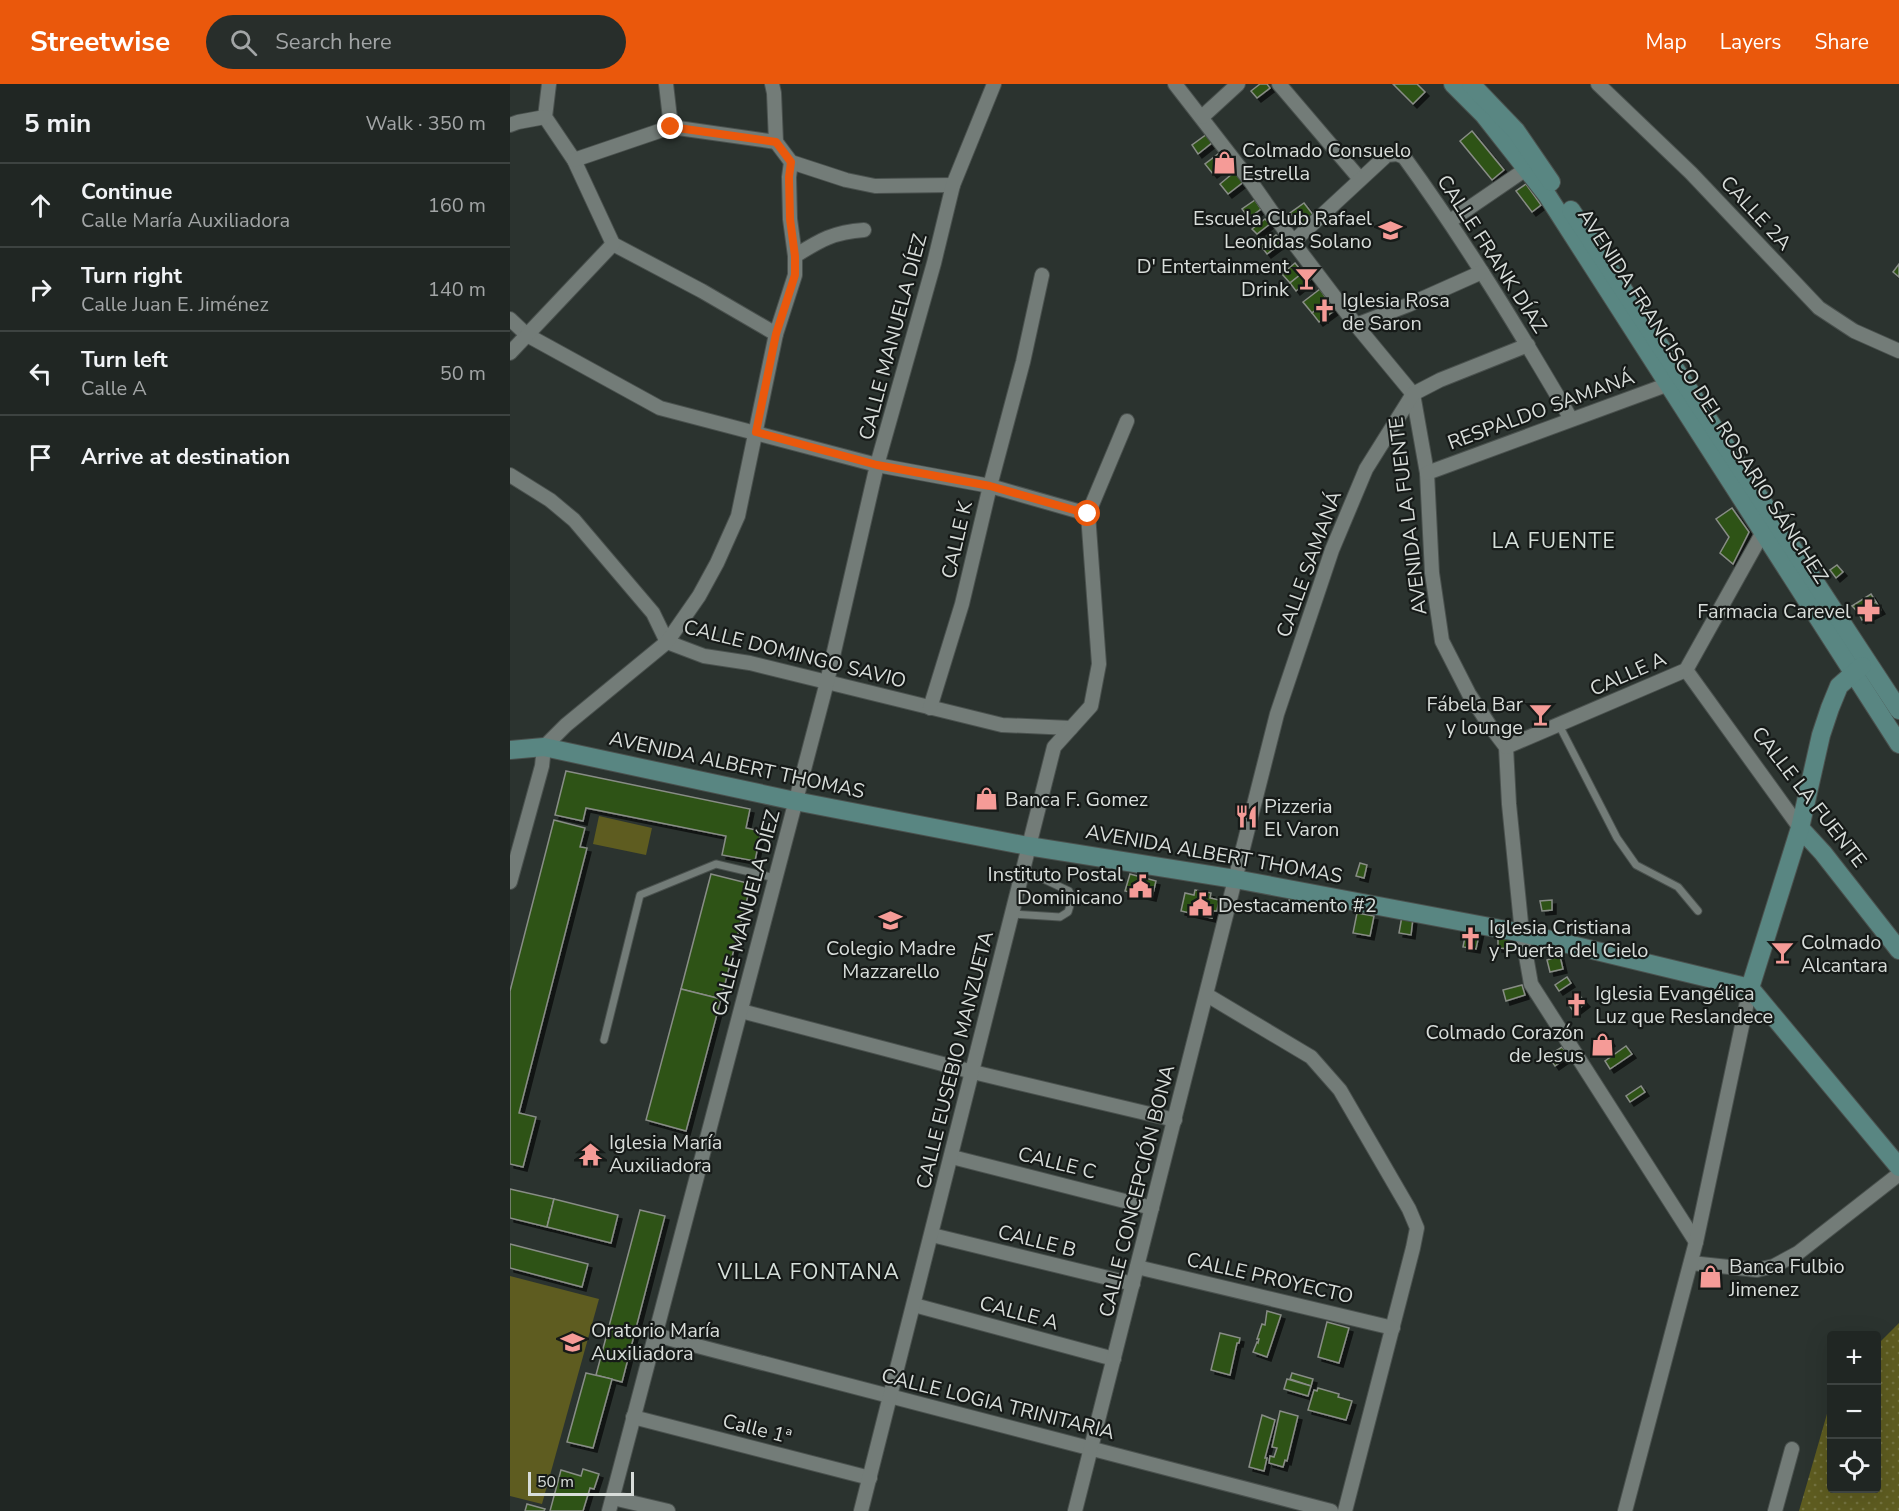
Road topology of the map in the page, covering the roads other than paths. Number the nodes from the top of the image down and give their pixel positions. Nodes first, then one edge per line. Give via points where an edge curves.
1 (549, 84) edge
2 (666, 84) edge
3 (772, 84) edge
4 (994, 84) edge
5 (1174, 84) edge
6 (1238, 84) edge
7 (1279, 84) edge
8 (1453, 84) edge
9 (1471, 84) edge
10 (1598, 84) edge
11 (545, 117) junction
12 (1202, 117) junction
13 (510, 125) edge
14 (671, 127) junction
15 (776, 142) junction
16 (574, 160) junction
17 (791, 162) junction
18 (1526, 169) junction
19 (1360, 179) junction
20 (953, 185) junction
21 (1450, 221) junction
22 (864, 230) dead end
23 (1293, 242) junction
24 (613, 243) junction
25 (795, 256) junction
26 (1482, 272) junction
27 (1042, 275) dead end
28 (510, 319) edge
29 (1356, 325) junction
30 (527, 334) junction
31 (776, 334) junction
32 (1528, 345) junction
33 (1899, 351) edge
34 (510, 353) edge
35 (1668, 384) junction
36 (1413, 394) junction
37 (1571, 419) junction
38 (1127, 421) dead end
39 (756, 432) junction
40 (877, 465) junction
41 (1427, 473) junction
42 (510, 475) edge
43 (990, 486) junction
44 (1088, 514) junction
45 (1763, 532) junction
46 (667, 642) junction
47 (1860, 668) junction
48 (1686, 670) junction
49 (827, 682) junction
50 (930, 708) junction
51 (1899, 710) edge
52 (1559, 725) junction
53 (1071, 728) junction
54 (1899, 744) edge
55 (544, 747) junction
56 (1506, 747) junction
57 (510, 750) edge
58 (795, 801) junction
59 (1800, 828) junction
60 (1028, 846) junction
61 (1023, 869) junction
62 (775, 878) junction
63 (1235, 879) junction
64 (510, 882) edge
65 (1698, 911) dead end
66 (1011, 914) junction
67 (1522, 933) junction
68 (1899, 950) edge
69 (1750, 988) junction
70 (1207, 994) junction
71 (741, 1011) junction
72 (604, 1040) dead end
73 (973, 1072) junction
74 (1175, 1120) junction
75 (952, 1157) junction
76 (1899, 1167) edge
77 (1899, 1173) edge
78 (1152, 1208) junction
79 (932, 1235) junction
80 (1696, 1242) junction
81 (1691, 1263) junction
82 (1137, 1267) junction
83 (1133, 1284) junction
84 (914, 1305) junction
85 (1393, 1328) junction
86 (656, 1335) junction
87 (1114, 1359) junction
88 (890, 1397) junction
89 (633, 1417) junction
90 (1091, 1448) junction
91 (1792, 1449) dead end
92 (870, 1478) junction
93 (611, 1504) edge
94 (668, 1511) edge
95 (861, 1511) edge
96 (1075, 1511) edge
97 (1331, 1511) edge
98 (1345, 1511) edge
99 (1625, 1511) edge
100 (1774, 1511) edge

1 - 11 street
2 - 14 street
3 - 15 street
4 - 20 street, CALLE MANUELA DÍEZ
5 - 12 street, AVENIDA LA FUENTE
6 - 12 street
7 - 19 street
8 - 18 main road, AVENIDA FRANCISCO DEL ROSARIO SÁNCHEZ via 1484,115
9 - 47 main road, AVENIDA FRANCISCO DEL ROSARIO SÁNCHEZ via 1516,131 1597,248
10 - 33 street, CALLE 2A via 1691,173 1820,308 1854,331
11 - 13 street
11 - 16 street
12 - 23 street, AVENIDA LA FUENTE
14 - 15 street
14 - 16 street
15 - 17 street
16 - 24 street
17 - 20 street via 875,186
17 - 25 street via 790,219
18 - 21 street
18 - 35 main road, AVENIDA FRANCISCO DEL ROSARIO SÁNCHEZ via 1547,195
19 - 21 street, CALLE FRANK DÍAZ via 1388,155 1404,157
19 - 23 street, CALLE FRANK DÍAZ
20 - 40 street, CALLE MANUELA DÍEZ
21 - 26 street, CALLE FRANK DÍAZ
22 - 25 street via 821,239
23 - 29 street, AVENIDA LA FUENTE
24 - 30 street
24 - 31 street
25 - 31 street via 795,275
26 - 29 street
26 - 32 street, CALLE FRANK DÍAZ
27 - 43 street, CALLE K
28 - 30 street
29 - 36 street, AVENIDA LA FUENTE
30 - 34 street
30 - 39 street via 660,408
31 - 39 street
32 - 36 street
32 - 37 street, CALLE FRANK DÍAZ
35 - 37 street, RESPALDO SAMANÁ
35 - 45 main road, AVENIDA FRANCISCO DEL ROSARIO SÁNCHEZ
36 - 41 street, AVENIDA LA FUENTE
36 - 63 street, CALLE SAMANÁ via 1366,469 1332,550 1277,714
37 - 41 street, RESPALDO SAMANÁ
38 - 44 street, CALLE EUSEBIO MANZUETA
39 - 40 street
39 - 46 street via 738,516 699,596
40 - 43 street
40 - 49 street, CALLE MANUELA DÍEZ
41 - 56 street, AVENIDA LA FUENTE via 1432,573 1442,641 1469,693
42 - 46 street, CALLE DOMINGO SAVIO via 574,520 653,613
43 - 44 street
43 - 50 street, CALLE K via 962,604
44 - 53 street, CALLE EUSEBIO MANZUETA via 1099,664 1091,706
45 - 47 main road, AVENIDA FRANCISCO DEL ROSARIO SÁNCHEZ
45 - 48 street, CALLE A
46 - 49 street, CALLE DOMINGO SAVIO via 705,656
46 - 55 street
47 - 51 main road, AVENIDA FRANCISCO DEL ROSARIO SÁNCHEZ
47 - 54 main road, AVENIDA FRANCISCO DEL ROSARIO SÁNCHEZ
47 - 59 main road via 1839,686 1824,726
48 - 52 street, CALLE A
48 - 59 street, CALLE LA FUENTE
49 - 50 street, CALLE DOMINGO SAVIO
49 - 58 street, CALLE MANUELA DÍEZ
50 - 53 street, CALLE DOMINGO SAVIO via 1002,725
52 - 56 street, CALLE A
52 - 65 lane via 1617,838 1636,865 1678,887
53 - 60 street, CALLE EUSEBIO MANZUETA via 1054,747
55 - 57 main road, AVENIDA ALBERT THOMAS
55 - 58 main road, AVENIDA ALBERT THOMAS
55 - 64 street
56 - 67 street
58 - 60 main road, AVENIDA ALBERT THOMAS
58 - 62 street, CALLE MANUELA DÍEZ
59 - 68 main road, CALLE LA FUENTE
59 - 69 main road
60 - 61 street, CALLE EUSEBIO MANZUETA
60 - 63 main road, AVENIDA ALBERT THOMAS
61 - 66 street, CALLE EUSEBIO MANZUETA
61 - 66 lane via 1069,891 1072,899 1068,912 1060,917
62 - 71 street, CALLE MANUELA DÍEZ
62 - 72 lane via 716,864 640,895
63 - 67 main road, AVENIDA ALBERT THOMAS
63 - 70 street, CALLE CONCEPCIÓN BONA
66 - 73 street, CALLE EUSEBIO MANZUETA
67 - 69 main road, AVENIDA ALBERT THOMAS
67 - 80 street via 1531,984
69 - 76 main road
69 - 80 street
70 - 74 street, CALLE CONCEPCIÓN BONA
70 - 85 street via 1311,1057 1340,1090 1409,1209 1417,1228
71 - 73 street
71 - 86 street, CALLE MANUELA DÍEZ
73 - 74 street
73 - 75 street, CALLE EUSEBIO MANZUETA
74 - 78 street, CALLE CONCEPCIÓN BONA
75 - 78 street, CALLE C
75 - 79 street, CALLE EUSEBIO MANZUETA
77 - 81 street via 1798,1253 1774,1266 1756,1270
78 - 82 street, CALLE CONCEPCIÓN BONA
79 - 83 street, CALLE B
79 - 84 street, CALLE EUSEBIO MANZUETA
80 - 81 street
81 - 99 street
82 - 83 street, CALLE CONCEPCIÓN BONA
82 - 85 street, CALLE PROYECTO
83 - 87 street, CALLE CONCEPCIÓN BONA
84 - 87 street, CALLE A
84 - 88 street, CALLE EUSEBIO MANZUETA
85 - 98 street
86 - 88 street, CALLE LOGIA TRINITARIA
86 - 89 street, CALLE MANUELA DÍEZ
87 - 90 street, CALLE CONCEPCIÓN BONA
88 - 90 street, CALLE LOGIA TRINITARIA
88 - 92 street, CALLE EUSEBIO MANZUETA
89 - 92 street, Calle 1ª
89 - 93 street, CALLE MANUELA DÍEZ
90 - 96 street, CALLE CONCEPCIÓN BONA
90 - 97 street, CALLE LOGIA TRINITARIA
91 - 100 street
92 - 95 street, CALLE EUSEBIO MANZUETA
93 - 94 street

